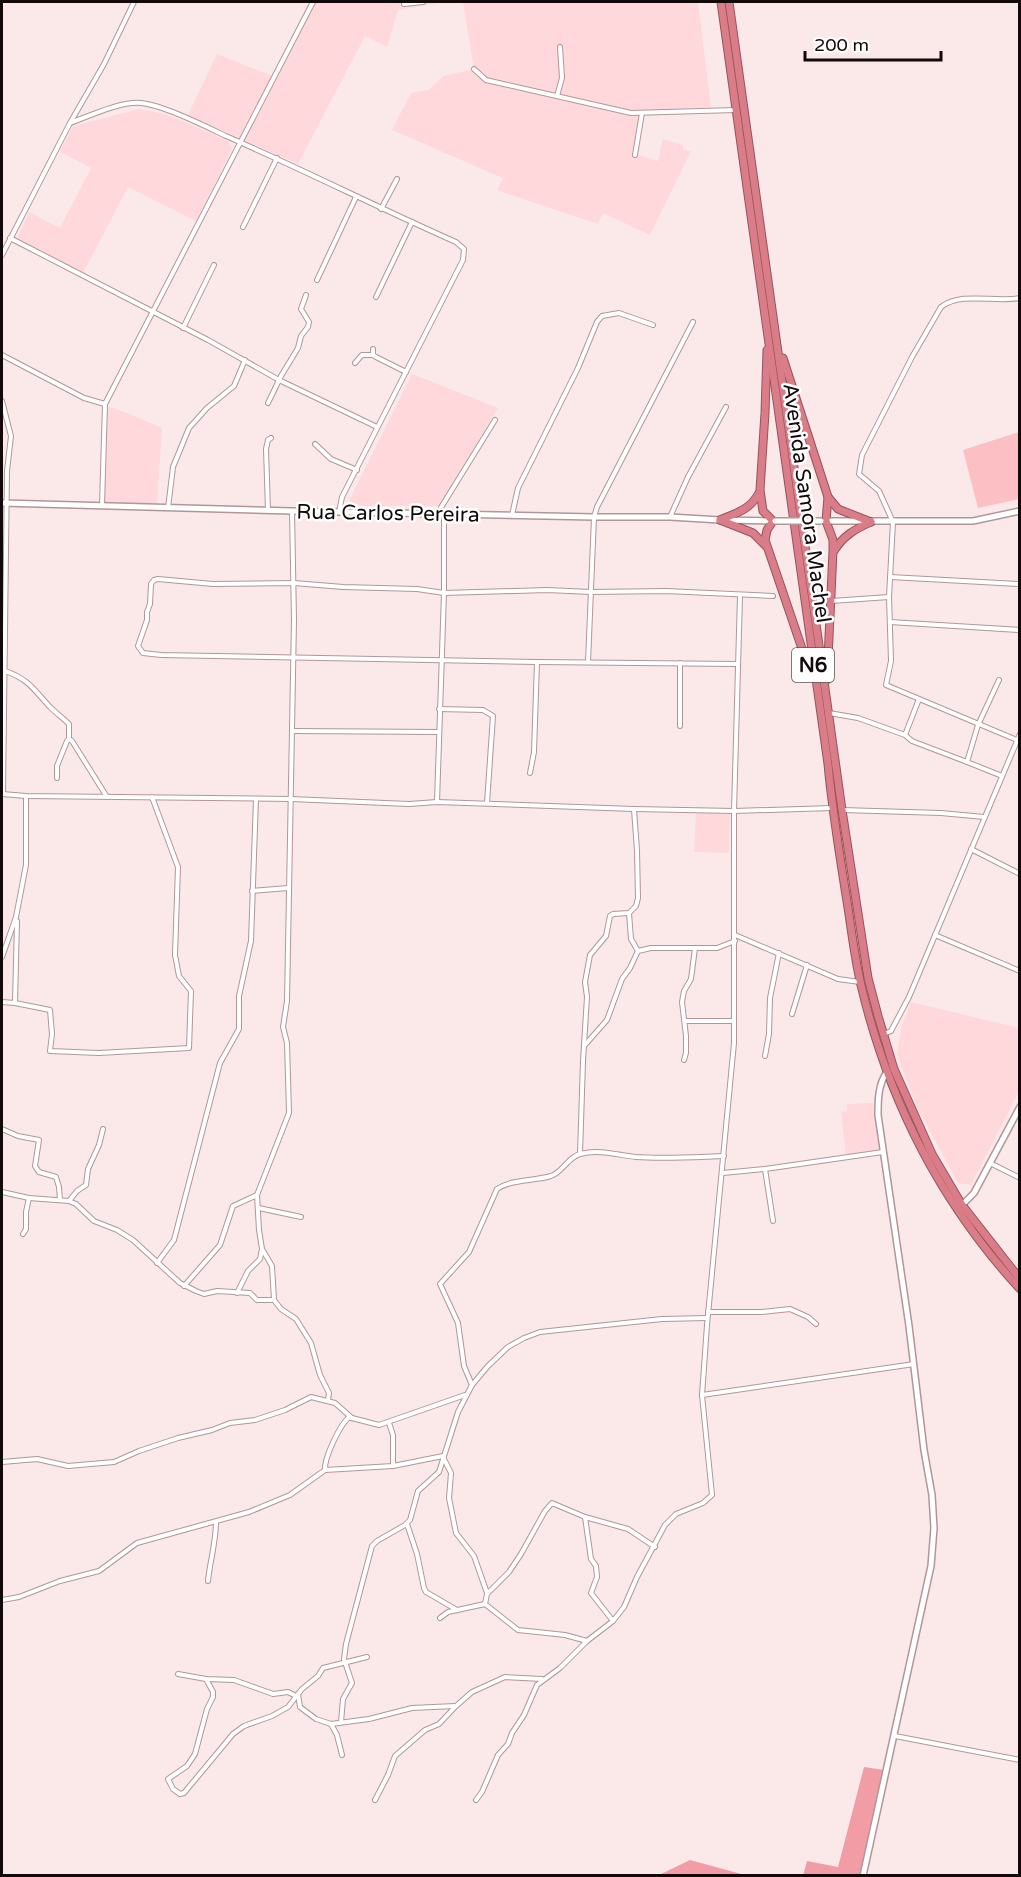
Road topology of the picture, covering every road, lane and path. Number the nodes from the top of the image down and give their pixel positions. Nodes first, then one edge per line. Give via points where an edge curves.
1 (134, 2) edge
2 (313, 2) edge
3 (423, 2) edge
4 (721, 2) edge
5 (729, 2) edge
6 (404, 4) dead end
7 (560, 47) dead end
8 (474, 69) dead end
9 (557, 96) junction
10 (736, 110) junction
11 (642, 113) junction
12 (70, 123) junction
13 (239, 141) junction
14 (635, 155) dead end
15 (277, 158) junction
16 (397, 178) dead end
17 (356, 197) junction
18 (381, 209) junction
19 (412, 222) junction
20 (243, 226) dead end
21 (10, 238) junction
22 (2, 255) edge
23 (214, 265) dead end
24 (317, 280) dead end
25 (306, 295) dead end
26 (376, 297) dead end
27 (1020, 298) edge
28 (152, 312) junction
29 (693, 322) dead end
30 (653, 325) dead end
31 (183, 328) junction
32 (768, 341) junction
33 (778, 348) junction
34 (2, 356) edge
35 (246, 360) junction
36 (355, 363) dead end
37 (406, 372) junction
38 (279, 380) junction
39 (2, 401) edge
40 (268, 403) dead end
41 (105, 404) junction
42 (726, 407) dead end
43 (495, 420) dead end
44 (377, 427) junction
45 (271, 438) dead end
46 (315, 444) dead end
47 (357, 470) junction
48 (760, 490) junction
49 (828, 497) junction
50 (4, 503) edge
51 (102, 505) junction
52 (168, 508) junction
53 (268, 510) junction
54 (292, 511) junction
55 (1020, 511) edge
56 (339, 512) junction
57 (436, 514) junction
58 (444, 514) junction
59 (512, 515) junction
60 (594, 517) junction
61 (670, 517) junction
62 (720, 520) junction
63 (774, 521) junction
64 (824, 521) junction
65 (871, 522) junction
66 (893, 522) junction
67 (766, 546) junction
68 (833, 551) junction
69 (890, 577) junction
70 (294, 583) junction
71 (1020, 584) edge
72 (591, 592) junction
73 (444, 593) junction
74 (740, 596) junction
75 (773, 596) dead end
76 (889, 597) junction
77 (831, 601) junction
78 (890, 622) junction
79 (1020, 630) edge
80 (294, 656) junction
81 (442, 659) junction
82 (537, 662) junction
83 (588, 663) junction
84 (680, 663) junction
85 (737, 664) junction
86 (5, 671) junction
87 (999, 680) dead end
88 (816, 687) junction
89 (827, 698) junction
90 (919, 699) junction
91 (439, 709) junction
92 (828, 712) junction
93 (978, 725) junction
94 (680, 726) dead end
95 (292, 731) junction
96 (439, 732) junction
97 (1020, 734) edge
98 (905, 735) junction
99 (69, 740) junction
100 (1018, 742) edge
101 (967, 762) junction
102 (530, 773) dead end
103 (1002, 776) junction
104 (57, 778) dead end
105 (2, 794) edge
106 (26, 796) junction
107 (107, 797) junction
108 (152, 797) junction
109 (256, 799) junction
110 (291, 799) junction
111 (437, 802) junction
112 (487, 804) junction
113 (832, 808) junction
114 (634, 809) junction
115 (842, 810) junction
116 (734, 811) junction
117 (984, 817) junction
118 (971, 849) junction
119 (1020, 874) edge
120 (288, 888) junction
121 (252, 891) junction
122 (629, 913) junction
123 (16, 917) junction
124 (735, 935) junction
125 (936, 935) junction
126 (735, 941) junction
127 (694, 948) junction
128 (638, 951) junction
129 (779, 953) junction
130 (2, 957) edge
131 (807, 965) junction
132 (1020, 971) edge
133 (860, 982) junction
134 (2, 1002) edge
135 (15, 1003) junction
136 (792, 1014) dead end
137 (686, 1021) junction
138 (734, 1021) junction
139 (883, 1034) junction
140 (584, 1046) junction
141 (765, 1056) dead end
142 (684, 1060) dead end
143 (887, 1072) junction
144 (1020, 1107) edge
145 (1013, 1119) junction
146 (1020, 1123) edge
147 (2, 1129) edge
148 (103, 1129) dead end
149 (884, 1152) junction
150 (580, 1154) junction
151 (724, 1156) junction
152 (990, 1163) junction
153 (765, 1169) junction
154 (723, 1173) junction
155 (1020, 1178) edge
156 (2, 1192) edge
157 (257, 1195) junction
158 (30, 1198) junction
159 (60, 1200) junction
160 (69, 1201) junction
161 (962, 1205) junction
162 (259, 1208) junction
163 (301, 1217) dead end
164 (773, 1221) dead end
165 (23, 1234) dead end
166 (262, 1249) junction
167 (157, 1263) junction
168 (1020, 1279) edge
169 (184, 1286) junction
170 (1020, 1289) edge
171 (237, 1293) junction
172 (274, 1300) junction
173 (708, 1312) junction
174 (707, 1318) junction
175 (816, 1324) dead end
176 (914, 1364) junction
177 (472, 1385) junction
178 (465, 1395) junction
179 (702, 1395) junction
180 (328, 1400) junction
181 (352, 1418) junction
182 (389, 1423) junction
183 (443, 1456) junction
184 (2, 1462) edge
185 (393, 1466) junction
186 (325, 1470) junction
187 (585, 1517) junction
188 (216, 1522) junction
189 (407, 1524) junction
190 (655, 1547) junction
191 (208, 1581) dead end
192 (488, 1593) junction
193 (2, 1600) edge
194 (485, 1604) junction
195 (458, 1610) junction
196 (440, 1618) dead end
197 (613, 1621) junction
198 (587, 1641) junction
199 (367, 1657) dead end
200 (345, 1664) junction
201 (178, 1674) dead end
202 (206, 1679) junction
203 (542, 1680) junction
204 (297, 1695) junction
205 (456, 1706) junction
206 (341, 1722) junction
207 (331, 1724) junction
208 (895, 1736) junction
209 (342, 1755) dead end
210 (1020, 1760) edge
211 (375, 1800) dead end
212 (476, 1800) dead end
213 (863, 1875) edge

1 - 12 street via 109,56
2 - 13 street
3 - 6 street
4 - 10 highway, Avenida Samora Machel / N6
5 - 33 highway, Avenida Samora Machel / N6
7 - 9 street via 562,78
8 - 9 street via 486,80
9 - 11 street
10 - 11 street
10 - 32 highway, Avenida Samora Machel / N6
11 - 14 street
12 - 13 street via 141,103
12 - 21 street
13 - 15 street
13 - 28 street
15 - 17 street
15 - 20 street
16 - 18 street
17 - 18 street
17 - 24 street
18 - 19 street
19 - 26 street
19 - 37 street via 456,242 465,254
21 - 22 street
21 - 28 street
23 - 31 street
25 - 38 street via 301,309 308,327
27 - 66 street via 954,300 941,307 929,325 860,463 859,474 879,491
28 - 31 street
28 - 41 street
29 - 60 street
30 - 59 street via 619,313 602,316 597,322 518,488
31 - 35 street
32 - 48 highway
32 - 88 highway, Avenida Samora Machel / N6
33 - 49 highway
33 - 89 highway, Avenida Samora Machel / N6
34 - 41 street via 58,386
35 - 38 street
35 - 52 street via 234,386 189,428 173,467
36 - 37 street via 362,355 373,352
37 - 44 street
38 - 40 street
38 - 44 street
39 - 50 street via 11,436
41 - 51 street
42 - 61 street
43 - 57 street
44 - 47 street
45 - 53 street via 266,449
46 - 47 street via 331,459
47 - 56 street via 342,497
48 - 62 highway via 747,508
48 - 63 highway via 763,511
49 - 64 highway
49 - 65 highway via 838,509
50 - 51 main road, Rua Carlos Pereira
50 - 86 street
51 - 52 main road, Rua Carlos Pereira
52 - 53 main road, Rua Carlos Pereira
53 - 54 main road, Rua Carlos Pereira
54 - 56 main road, Rua Carlos Pereira
54 - 70 street
55 - 66 main road, Rua Carlos Pereira via 973,521
56 - 57 main road, Rua Carlos Pereira
57 - 58 main road, Rua Carlos Pereira
58 - 59 main road, Rua Carlos Pereira
58 - 73 street
59 - 60 main road, Rua Carlos Pereira
60 - 61 main road, Rua Carlos Pereira
60 - 72 street
61 - 62 main road, Rua Carlos Pereira
62 - 63 main road, Rua Carlos Pereira
62 - 67 highway via 753,533
63 - 64 main road, Rua Carlos Pereira, bridge
63 - 67 highway via 765,535
64 - 65 main road, Rua Carlos Pereira
64 - 68 highway via 833,540
65 - 66 main road, Rua Carlos Pereira
65 - 68 highway via 843,537
66 - 69 street
67 - 88 highway
68 - 77 highway
69 - 71 street
69 - 76 street
70 - 73 street
70 - 80 street
70 - 80 street via 154,580 138,646 142,653 161,655
72 - 73 street
72 - 74 street via 666,591
72 - 83 street
73 - 81 street
74 - 75 street
74 - 85 street
76 - 77 street
76 - 78 street
77 - 89 highway
78 - 79 street
78 - 90 street via 891,661 886,685
80 - 81 street
80 - 95 street
81 - 82 street
81 - 91 street
82 - 83 street
82 - 102 street
83 - 84 street
84 - 85 street
84 - 94 street
85 - 116 street
86 - 99 street via 32,685 69,724
86 - 105 street
87 - 93 street
88 - 113 highway, Avenida Samora Machel / N6
89 - 92 highway, Avenida Samora Machel / N6
90 - 93 street
90 - 98 street
91 - 96 street
91 - 112 street via 483,710 493,716
92 - 98 street
92 - 115 highway, Avenida Samora Machel / N6
93 - 100 street
93 - 101 street
95 - 96 street
95 - 110 street
96 - 111 street
97 - 100 street
98 - 101 street
99 - 104 street via 57,766
99 - 107 street
100 - 103 street
101 - 103 street
103 - 117 street
105 - 106 street
106 - 107 street
106 - 123 street via 26,865
107 - 108 street
108 - 109 street
108 - 135 street via 178,867 175,955 179,976 191,991 189,1048 99,1053 50,1051 51,1010
109 - 110 street
109 - 121 street
110 - 111 street
110 - 120 street
111 - 112 street
112 - 114 street
113 - 116 street
113 - 133 highway, Avenida Samora Machel / N6
114 - 116 street
114 - 122 street via 638,898
115 - 117 street
115 - 139 highway, Avenida Samora Machel / N6 via 868,978
116 - 124 street
117 - 118 street
118 - 119 street
118 - 125 street
120 - 121 street
120 - 157 street via 287,1001 283,1027 289,1113
121 - 167 street via 251,941 239,996 239,1029 220,1063 174,1240
122 - 128 street via 631,939
122 - 140 street via 610,916 606,936 590,955 585,982
123 - 130 street
123 - 135 street
124 - 126 street
124 - 129 street
125 - 132 street
125 - 139 street via 909,998 891,1031
126 - 127 street via 717,948
126 - 138 street
127 - 128 street
127 - 137 street via 691,979 681,1002
128 - 140 street via 622,979 607,1020
129 - 131 street
129 - 141 street
131 - 133 street via 838,979
131 - 136 street
133 - 143 highway, Avenida Samora Machel / N6
134 - 135 street
137 - 138 street
137 - 142 street
138 - 151 street
139 - 161 highway, Avenida Samora Machel / N6 via 907,1100
140 - 150 street
143 - 149 main road via 878,1101
143 - 170 highway, Avenida Samora Machel / N6 via 943,1189 979,1241
144 - 145 main road
145 - 146 street
145 - 152 main road
147 - 159 street via 39,1140 35,1166 39,1172 56,1177
148 - 160 street via 86,1185
149 - 153 street
149 - 176 main road
150 - 151 street
150 - 177 street via 552,1176 497,1189 469,1252 440,1284 458,1323 464,1366
151 - 154 street
152 - 155 street
152 - 161 main road via 974,1193
153 - 154 street
153 - 164 street
154 - 173 street
156 - 158 street
157 - 162 street
157 - 169 street via 233,1206 220,1245
158 - 159 street
158 - 165 street
159 - 160 street
160 - 167 street via 94,1221 133,1240
161 - 168 highway, Avenida Samora Machel / N6
162 - 163 street
162 - 166 street
166 - 171 street
166 - 172 street via 272,1266
167 - 169 street
169 - 171 street via 204,1294
171 - 172 street via 250,1293 257,1300
172 - 180 street via 296,1319 310,1343 329,1393
173 - 174 street
173 - 175 street via 790,1309
174 - 177 street via 540,1332 508,1347
174 - 179 street
176 - 179 street
176 - 208 main road via 934,1528 931,1566
177 - 178 street
178 - 182 street
178 - 183 street
179 - 190 street via 712,1495 671,1519
180 - 181 street
180 - 184 street via 309,1397 285,1410 178,1437 114,1462 68,1466 37,1459
181 - 182 street via 375,1425
181 - 186 street via 344,1423 332,1445
182 - 185 street
183 - 185 street
183 - 189 street via 439,1472 418,1491
183 - 192 street via 451,1473 449,1498 456,1533 474,1556
185 - 186 street
186 - 188 street via 283,1498
187 - 190 street via 628,1529
187 - 192 street via 552,1503 521,1554
187 - 197 street via 597,1576 591,1593
188 - 191 street
188 - 193 street via 137,1543 99,1571
189 - 195 street via 426,1592
189 - 200 street via 372,1546 346,1644
190 - 197 street via 628,1601
192 - 194 street
194 - 195 street
194 - 198 street via 518,1630
195 - 196 street
197 - 198 street
198 - 203 street
199 - 200 street
200 - 204 street via 322,1668
200 - 206 street via 352,1683 343,1699
201 - 202 street
202 - 204 street via 234,1680 273,1694
202 - 204 street via 213,1697 195,1754 187,1766 168,1779 178,1793 184,1793 233,1734 286,1708
203 - 205 street via 505,1677 472,1692
203 - 212 street
204 - 207 street via 300,1707
205 - 206 street via 412,1708
205 - 211 street via 439,1724 425,1730 393,1758
206 - 207 street
207 - 209 street
208 - 210 street
208 - 213 main road

